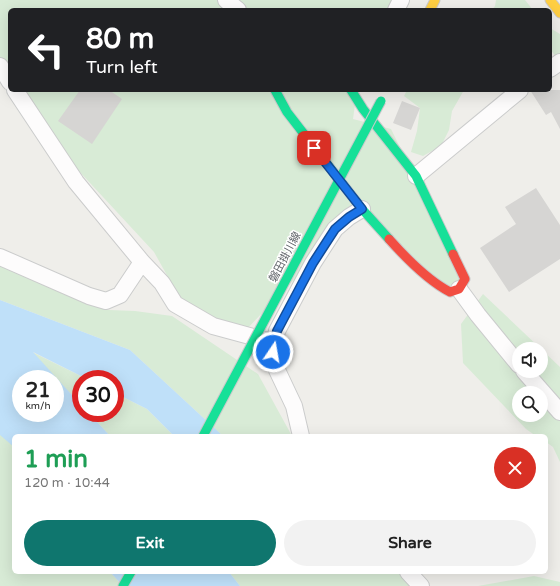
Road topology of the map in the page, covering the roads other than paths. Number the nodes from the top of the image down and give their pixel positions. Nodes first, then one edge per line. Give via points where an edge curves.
1 (550, 0) edge
2 (560, 13) edge
3 (0, 66) edge
4 (8, 79) edge
5 (16, 92) edge
6 (276, 92) edge
7 (353, 92) edge
8 (518, 92) edge
9 (383, 98) dead end
10 (416, 176) junction
11 (362, 209) junction
12 (0, 257) edge
13 (142, 262) junction
14 (459, 289) junction
15 (275, 343) junction
16 (512, 356) edge
17 (530, 378) edge
18 (560, 412) edge
19 (204, 434) edge
20 (301, 434) edge
21 (130, 574) edge
22 (410, 574) edge
23 (123, 586) edge
24 (421, 586) edge

1 - 2 street
3 - 4 street
5 - 13 street via 76,182
6 - 11 street via 287,112
7 - 10 street
8 - 10 street
9 - 19 street, 磐田掛川線, bridge
10 - 14 street via 465,279
11 - 14 street via 397,248 439,286 450,292
11 - 15 street via 335,229 313,263 277,331
12 - 13 street via 106,301 120,295
13 - 15 street via 162,283 175,304 213,326
14 - 16 street
15 - 20 street via 273,352 277,370 294,406
17 - 18 street
21 - 23 street
22 - 24 street

